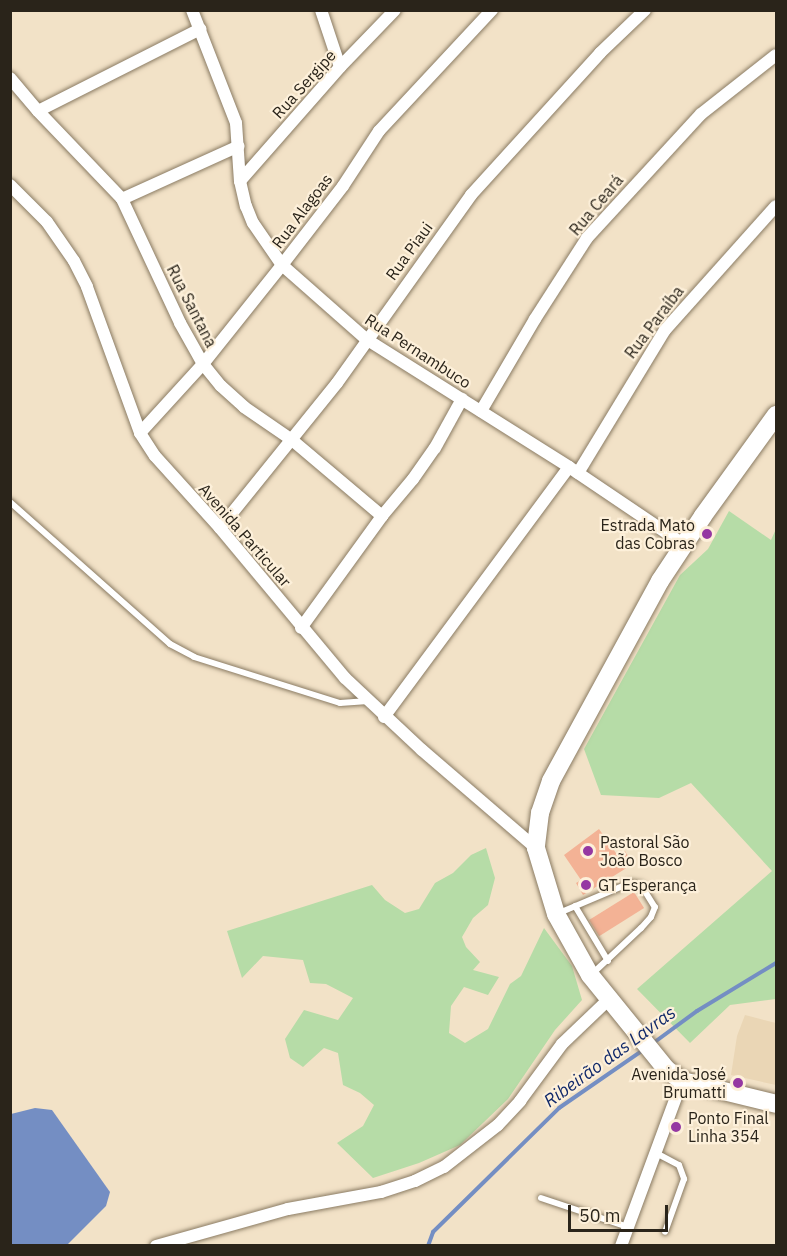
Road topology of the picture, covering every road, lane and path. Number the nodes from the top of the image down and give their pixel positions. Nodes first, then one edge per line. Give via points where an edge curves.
1 (192, 10) edge
2 (321, 10) edge
3 (395, 10) edge
4 (492, 10) edge
5 (645, 10) edge
6 (200, 29) junction
7 (777, 55) edge
8 (340, 68) junction
9 (10, 78) edge
10 (38, 111) junction
11 (238, 146) junction
12 (240, 181) junction
13 (10, 185) edge
14 (122, 199) junction
15 (777, 206) edge
16 (282, 265) junction
17 (366, 339) junction
18 (203, 364) junction
19 (462, 399) junction
20 (481, 411) junction
21 (777, 415) edge
22 (140, 433) junction
23 (292, 440) junction
24 (573, 470) junction
25 (10, 502) edge
26 (382, 516) junction
27 (220, 528) junction
28 (683, 544) junction
29 (301, 628) junction
30 (369, 701) junction
31 (384, 717) junction
32 (536, 848) junction
33 (575, 906) junction
34 (556, 914) junction
35 (608, 962) junction
36 (590, 975) junction
37 (608, 1000) junction
38 (682, 1081) junction
39 (777, 1104) edge
40 (656, 1153) junction
41 (541, 1198) dead end
42 (628, 1227) junction
43 (665, 1232) dead end
44 (156, 1245) edge
45 (621, 1245) edge

1 - 6 street, Rua Pernambuco
2 - 8 street
3 - 8 street, Rua Sergipe
4 - 16 street, Rua Alagoas via 379,131 343,186
5 - 17 street, Rua Piaui via 600,52 471,195
6 - 10 street
6 - 11 street, Rua Pernambuco via 236,123
7 - 20 street, Rua Ceará via 701,114 587,238
8 - 12 street, Rua Sergipe
9 - 10 street, Rua Santana
10 - 14 street, Rua Santana
11 - 12 street, Rua Pernambuco
11 - 14 street
12 - 16 street, Rua Pernambuco via 253,223
13 - 22 street, Avenida Particular via 47,222 74,261
14 - 18 street, Rua Santana
15 - 24 street, Rua Paraíba via 665,330
16 - 17 street, Rua Pernambuco
16 - 18 street, Rua Alagoas
17 - 19 street, Rua Pernambuco
17 - 23 street, Rua Piaui
18 - 22 street, Rua Alagoas
18 - 23 street, Rua Santana via 244,407
19 - 20 street, Rua Pernambuco
19 - 26 street via 435,448
20 - 24 street, Rua Pernambuco
21 - 28 main road
22 - 27 street, Avenida Particular via 163,465
23 - 26 street, Rua Santana
23 - 27 street, Rua Piaui
24 - 28 street, Rua Pernambuco
24 - 31 street, Rua Paraíba
25 - 30 lane via 170,644 194,657 340,703
26 - 29 street
27 - 29 street, Avenida Particular
28 - 32 main road via 551,781 540,813
29 - 30 street, Avenida Particular
30 - 31 street, Avenida Particular
31 - 32 street, Avenida Particular
32 - 34 main road
33 - 34 lane
33 - 35 lane
33 - 35 lane via 630,883 641,885 655,907 651,917
34 - 36 main road
35 - 36 lane
36 - 37 main road
37 - 38 main road via 666,1069
37 - 44 street via 562,1044 498,1125 444,1167 381,1192 288,1209
38 - 39 main road
38 - 40 street
40 - 42 street
40 - 43 lane via 679,1165 684,1179
41 - 42 lane
42 - 45 street

